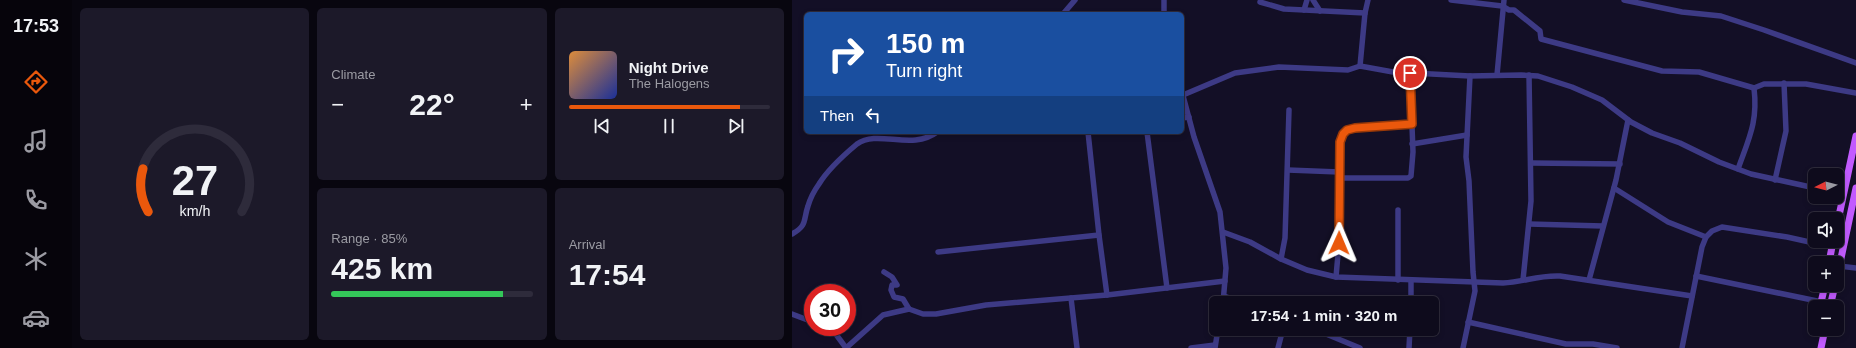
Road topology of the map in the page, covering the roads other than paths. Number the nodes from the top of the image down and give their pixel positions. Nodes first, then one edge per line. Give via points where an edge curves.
1 (1075, 0) edge
2 (1164, 0) edge
3 (1307, 0) edge
4 (1313, 0) edge
5 (1368, 0) edge
6 (1451, 0) edge
7 (1624, 0) edge
8 (1260, 2) dead end
9 (1503, 3) edge
10 (1304, 10) junction
11 (1320, 11) junction
12 (1066, 12) edge
13 (1164, 12) edge
14 (1365, 13) junction
15 (1856, 62) edge
16 (1360, 66) junction
17 (1410, 73) junction
18 (1498, 75) junction
19 (1529, 75) junction
20 (1470, 76) junction
21 (1784, 83) junction
22 (1754, 88) junction
23 (1856, 93) edge
24 (1184, 94) edge
25 (1184, 98) edge
26 (1288, 110) dead end
27 (1189, 117) junction
28 (1184, 118) edge
29 (1628, 120) junction
30 (1412, 124) junction
31 (934, 134) edge
32 (1088, 134) edge
33 (1147, 134) edge
34 (1467, 135) junction
35 (1856, 136) edge
36 (1412, 144) junction
37 (1531, 163) junction
38 (1620, 164) junction
39 (1738, 169) junction
40 (1288, 170) junction
41 (1339, 175) junction
42 (1844, 179) edge
43 (1775, 180) junction
44 (1808, 187) edge
45 (1614, 188) junction
46 (1856, 188) edge
47 (1398, 210) dead end
48 (1529, 224) junction
49 (1603, 226) junction
50 (1223, 232) junction
51 (792, 234) edge
52 (1099, 235) junction
53 (1706, 237) junction
54 (1808, 240) edge
55 (938, 252) dead end
56 (1841, 256) edge
57 (1281, 259) junction
58 (1844, 267) edge
59 (1856, 268) edge
60 (884, 272) dead end
61 (1696, 276) junction
62 (1336, 277) junction
63 (1398, 280) junction
64 (1523, 280) junction
65 (1589, 280) junction
66 (1225, 281) junction
67 (1411, 281) junction
68 (1474, 282) junction
69 (1167, 288) junction
70 (1107, 295) junction
71 (1224, 296) edge
72 (1411, 296) edge
73 (1692, 296) junction
74 (1071, 298) junction
75 (1808, 302) edge
76 (909, 309) junction
77 (792, 314) edge
78 (804, 319) edge
79 (1468, 322) junction
80 (836, 336) edge
81 (1217, 336) edge
82 (1281, 336) edge
83 (1331, 336) edge
84 (1410, 336) edge
85 (1823, 337) edge
86 (1343, 341) junction
87 (1215, 347) edge
88 (846, 348) edge
89 (1077, 348) edge
90 (1191, 348) edge
91 (1278, 348) edge
92 (1342, 348) edge
93 (1360, 348) edge
94 (1409, 348) edge
95 (1463, 348) edge
96 (1617, 348) edge
97 (1682, 348) edge
98 (1821, 348) edge

1 - 12 street
2 - 13 street
3 - 10 street
4 - 11 street
5 - 14 street
6 - 9 street
7 - 15 street via 1682,12 1721,16
8 - 10 street via 1284,9
9 - 18 street
9 - 22 street via 1540,31 1541,39 1662,71 1699,72
10 - 11 street
11 - 14 street
14 - 16 street
16 - 17 street
16 - 24 street via 1348,70 1279,67 1235,73
17 - 20 street
17 - 30 street
18 - 19 street
18 - 20 street
19 - 29 street via 1572,87 1602,100
19 - 37 street
20 - 34 street
21 - 22 street via 1764,84
21 - 23 street via 1820,85
21 - 43 street via 1786,131
22 - 39 street via 1754,122
25 - 27 street
26 - 40 street
27 - 28 street
27 - 50 street via 1220,212
29 - 38 street
29 - 39 street via 1652,133
30 - 36 street
30 - 41 street via 1347,130 1341,138
31 - 51 street via 921,140 871,139 856,145 819,184 807,208 807,216 801,228
32 - 52 street
33 - 69 street
34 - 36 street
34 - 68 street via 1466,157
35 - 42 main road
36 - 41 street via 1412,173 1408,178
37 - 38 street
37 - 48 street
38 - 45 street
39 - 43 street
40 - 41 street
40 - 57 street via 1285,238
41 - 62 street
43 - 44 street
45 - 49 street
45 - 53 street via 1668,222
46 - 56 main road
47 - 63 street
48 - 49 street
48 - 64 street
49 - 65 street
50 - 57 street via 1250,242
50 - 66 street
52 - 55 street
52 - 70 street
53 - 54 street via 1722,227
53 - 61 street
57 - 62 street via 1307,270
58 - 59 street
60 - 76 street via 892,277 897,285 892,285 894,297 902,299
61 - 73 street
61 - 75 street
62 - 63 street
63 - 67 street
64 - 65 street via 1543,275
64 - 68 street via 1503,283
65 - 73 street
66 - 69 street
66 - 71 street
67 - 68 street
67 - 72 street
68 - 79 street via 1475,290
69 - 70 street
70 - 74 street
73 - 97 street
74 - 76 street via 986,305 936,314 923,314
74 - 89 street
76 - 88 street via 883,315
77 - 78 street
79 - 95 street
79 - 96 street via 1566,344 1593,344
80 - 88 street
81 - 87 street
82 - 91 street
83 - 86 street
84 - 94 street
85 - 98 main road
86 - 92 street
86 - 93 street
87 - 90 street

